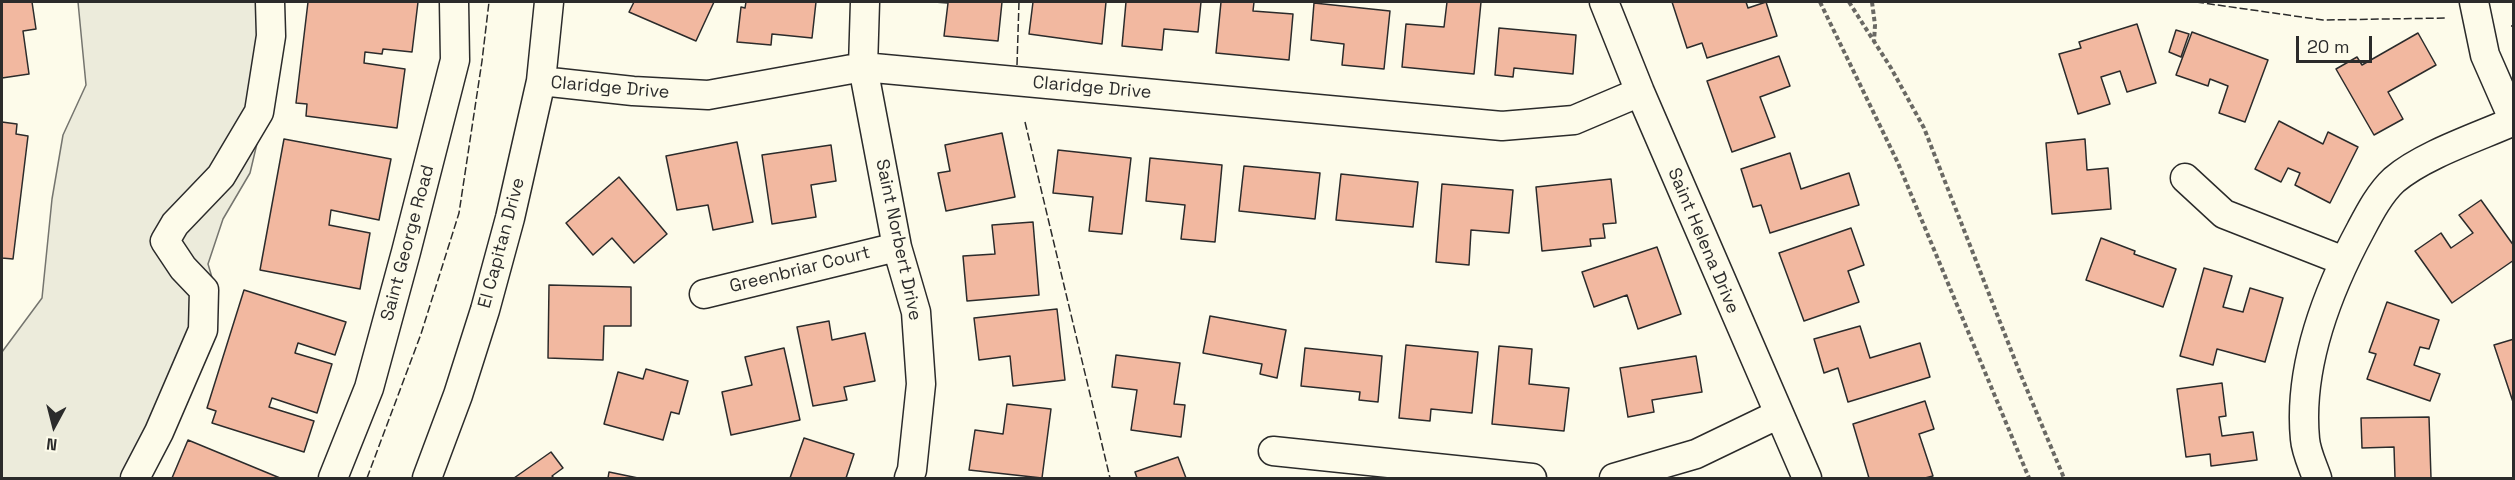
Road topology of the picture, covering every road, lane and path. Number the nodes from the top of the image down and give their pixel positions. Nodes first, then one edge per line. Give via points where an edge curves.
1 (270, 2) edge
2 (454, 2) edge
3 (549, 2) edge
4 (865, 2) edge
5 (1604, 2) edge
6 (1820, 2) edge
7 (1849, 2) edge
8 (1872, 2) edge
9 (2474, 2) edge
10 (1874, 42) junction
11 (862, 67) junction
12 (541, 81) junction
13 (1640, 92) junction
14 (2514, 121) edge
15 (2185, 178) dead end
16 (897, 247) junction
17 (2344, 261) junction
18 (704, 294) dead end
19 (1778, 415) junction
20 (1273, 452) dead end
21 (135, 478) edge
22 (333, 478) edge
23 (427, 478) edge
24 (909, 478) edge
25 (1532, 478) edge
26 (1614, 478) edge
27 (1806, 478) edge
28 (2029, 478) edge
29 (2064, 478) edge
30 (2317, 478) edge

1 - 21 street via 271,36 259,112 221,176 175,224 165,241 204,290 203,330
2 - 22 street, Saint George Road via 455,60 412,230 369,388
3 - 12 street, El Capitan Drive
4 - 11 street, Saint Norbert Drive
5 - 13 street, Saint Helena Drive
6 - 28 path via 1898,163
7 - 10 path
8 - 10 path
9 - 14 street via 2485,55
10 - 29 path via 1924,128
11 - 12 street, Claridge Drive via 708,95
11 - 13 street, Claridge Drive via 1502,126 1574,120
11 - 16 street, Saint Norbert Drive
12 - 23 street, El Capitan Drive via 485,310
13 - 19 street, Saint Helena Drive
14 - 17 street via 2394,180 2374,205
15 - 17 street via 2224,214
16 - 18 street, Greenbriar Court
16 - 24 street, Saint Norbert Drive via 916,312 921,384
17 - 30 street via 2319,323 2306,387 2305,440
19 - 26 street via 1696,454
19 - 27 street, Saint Helena Drive
20 - 25 street

